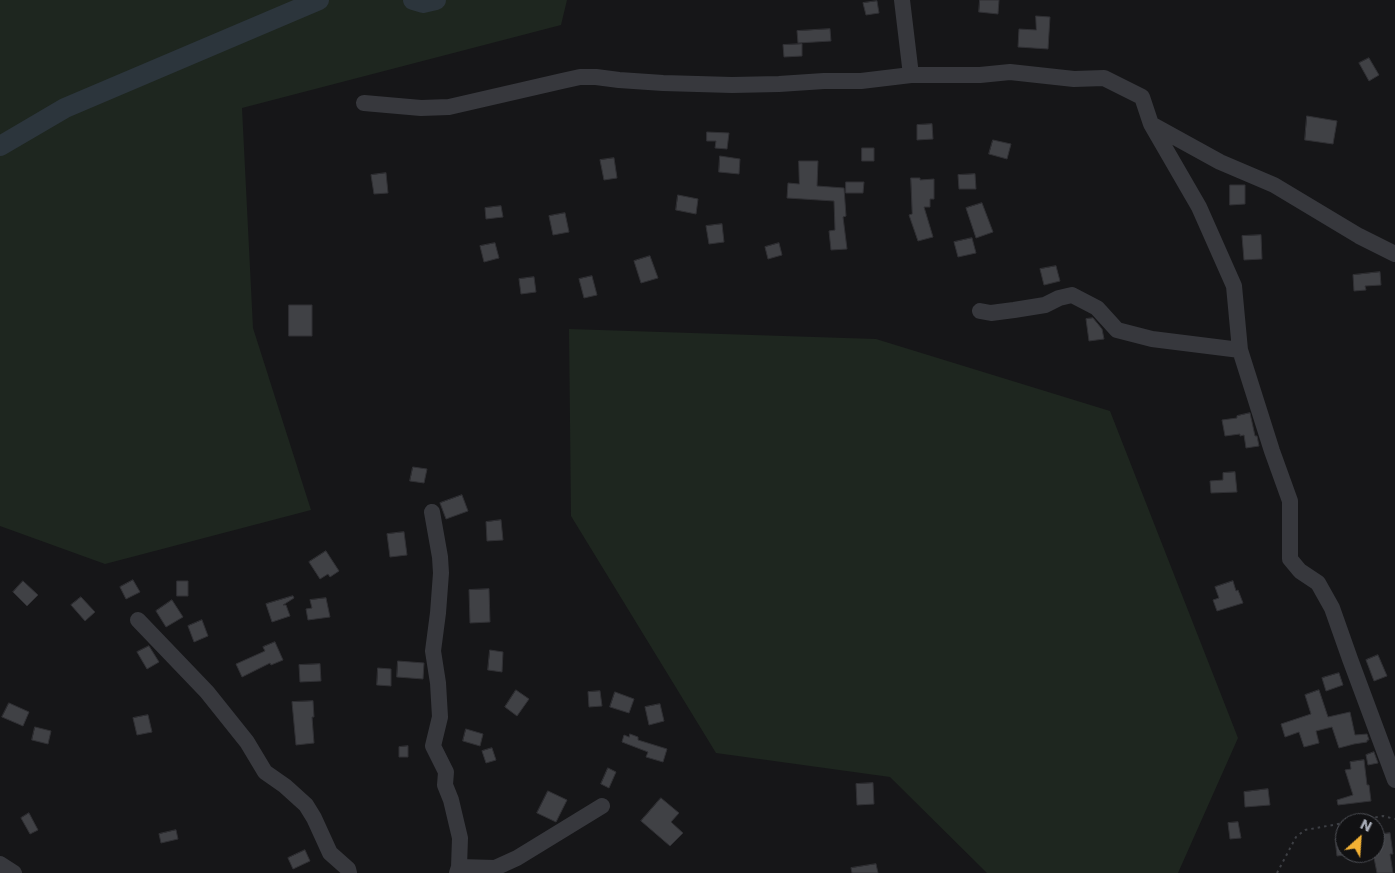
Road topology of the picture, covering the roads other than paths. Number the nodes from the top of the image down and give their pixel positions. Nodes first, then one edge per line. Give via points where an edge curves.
1 (902, 0) edge
2 (911, 75) junction
3 (364, 103) dead end
4 (1151, 124) junction
5 (1395, 254) edge
6 (980, 311) dead end
7 (1240, 350) junction
8 (432, 512) dead end
9 (138, 620) dead end
10 (1395, 780) edge
11 (602, 806) dead end
12 (0, 864) edge
13 (458, 870) edge
14 (14, 873) edge
15 (349, 873) edge

1 - 2 street
2 - 3 street via 861,81 732,85 662,83 596,76 449,107
2 - 4 street via 1010,72 1074,79 1104,78 1142,97
4 - 5 street via 1220,162 1274,185
4 - 7 street via 1198,207 1234,286
6 - 7 street via 991,314 1045,305 1072,295 1097,308 1117,330 1152,339
7 - 10 street via 1290,501 1290,560 1318,583 1332,608
8 - 13 street via 441,573 433,651 440,717 433,746 446,772 445,785 460,838
9 - 15 street via 207,692 247,742 265,772 306,805 330,854
11 - 13 street via 495,868
12 - 14 street

